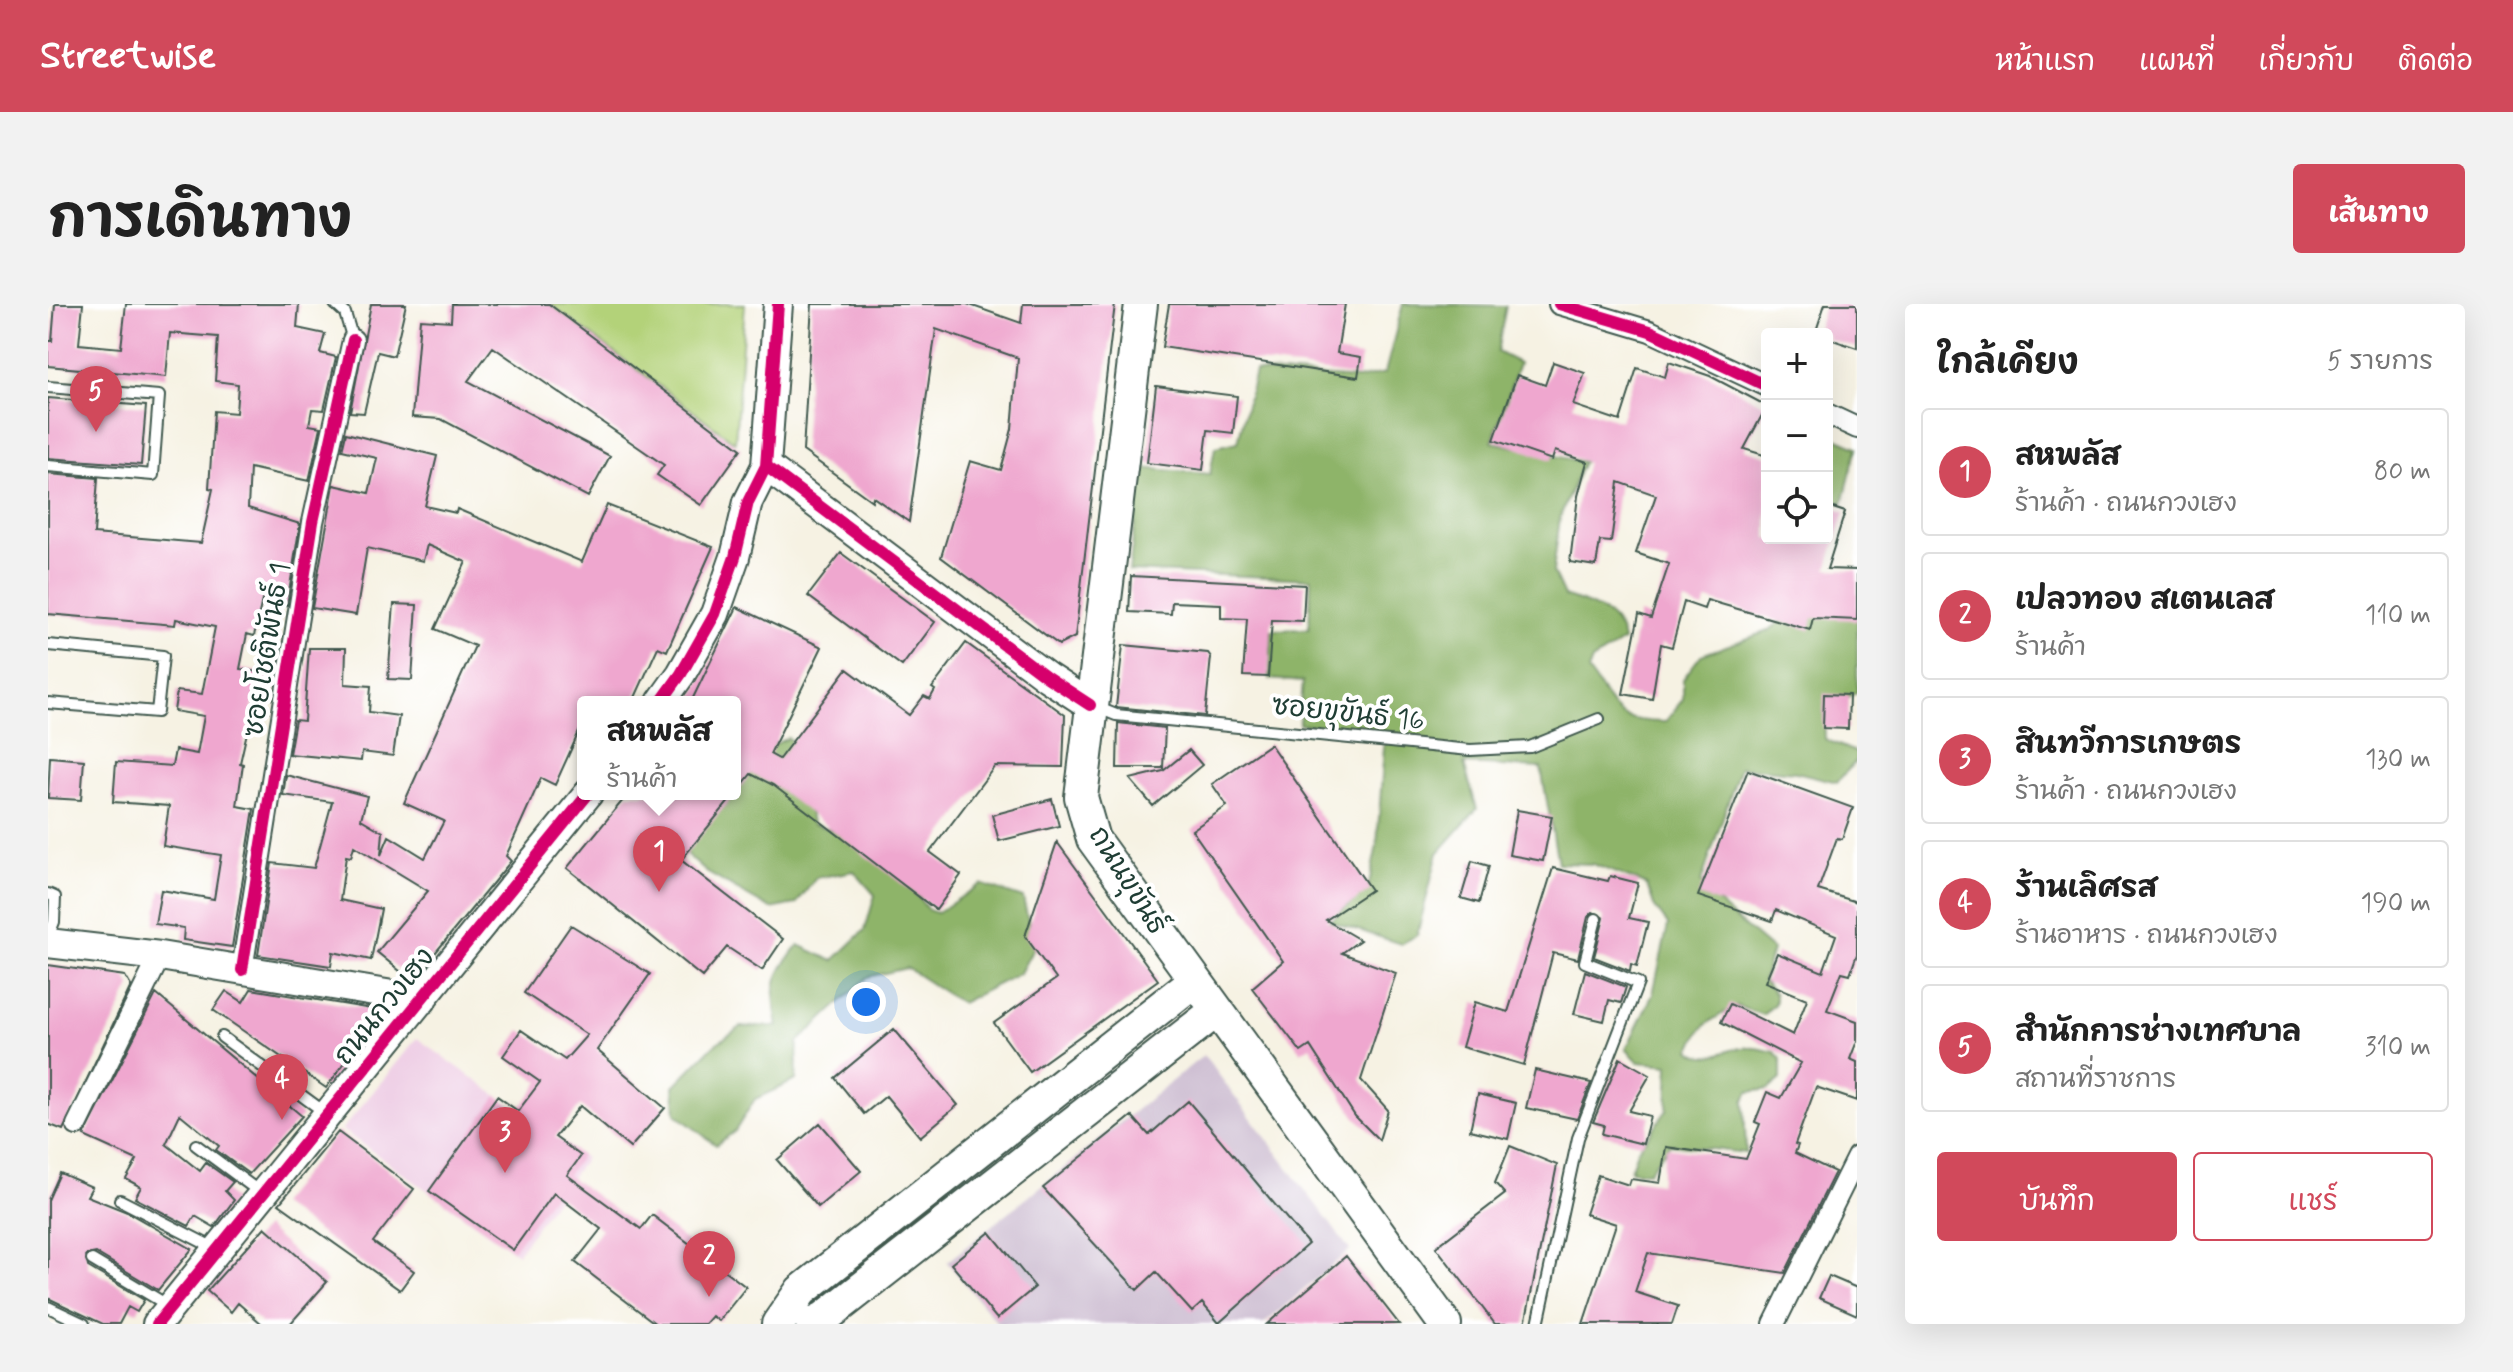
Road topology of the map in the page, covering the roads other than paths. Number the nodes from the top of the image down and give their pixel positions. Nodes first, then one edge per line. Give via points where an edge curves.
1 (335, 304) edge
2 (778, 304) edge
3 (1141, 304) edge
4 (1559, 304) edge
5 (353, 340) joint
6 (1761, 383) edge
7 (48, 387) edge
8 (1833, 417) edge
9 (1857, 428) edge
10 (48, 466) edge
11 (766, 466) junction
12 (48, 645) edge
13 (665, 696) edge
14 (48, 703) edge
15 (1090, 705) junction
16 (1599, 719) dead end
17 (583, 800) edge
18 (48, 894) edge
19 (1596, 919) dead end
20 (48, 940) edge
21 (160, 956) junction
22 (242, 970) junction
23 (1194, 981) junction
24 (422, 1000) junction
25 (1216, 1011) junction
26 (222, 1037) dead end
27 (328, 1115) junction
28 (77, 1125) dead end
29 (196, 1145) dead end
30 (1857, 1157) edge
31 (263, 1195) junction
32 (120, 1200) dead end
33 (218, 1250) junction
34 (92, 1260) dead end
35 (48, 1307) edge
36 (164, 1316) edge
37 (84, 1324) edge
38 (778, 1324) edge
39 (812, 1324) edge
40 (1445, 1324) edge
41 (1538, 1324) edge
42 (1774, 1324) edge

1 - 5 lane via 345,313
2 - 11 street
3 - 15 main road, ถนนขุขันธ์
4 - 6 street via 1650,331
5 - 22 street, ซอยโชติพันธ์ 1 via 313,522
7 - 10 lane via 159,396 153,475
8 - 9 street
11 - 13 street via 748,502 715,614
11 - 15 street
12 - 14 lane via 163,656 157,712
15 - 16 lane, ซอยขุขันธ์ 16 via 1116,715 1470,750 1530,747
15 - 23 main road, ถนนขุขันธ์ via 1081,797 1093,839
17 - 24 street, ถนนกวงเฮง
18 - 20 lane via 55,897
19 - 41 lane via 1585,962 1638,983 1578,1138
20 - 21 street
21 - 22 street
21 - 28 street
22 - 24 street
23 - 25 main road, ถนนขุขันธ์
23 - 38 main road via 801,1291
24 - 27 street, ถนนกวงเฮง
25 - 39 main road
25 - 40 main road, ถนนขุขันธ์
26 - 27 lane
27 - 31 street, ถนนกวงเฮง
29 - 31 lane
30 - 42 street
31 - 33 street, ถนนกวงเฮง
32 - 33 lane
33 - 36 street, ถนนกวงเฮง
34 - 36 lane
35 - 37 lane

